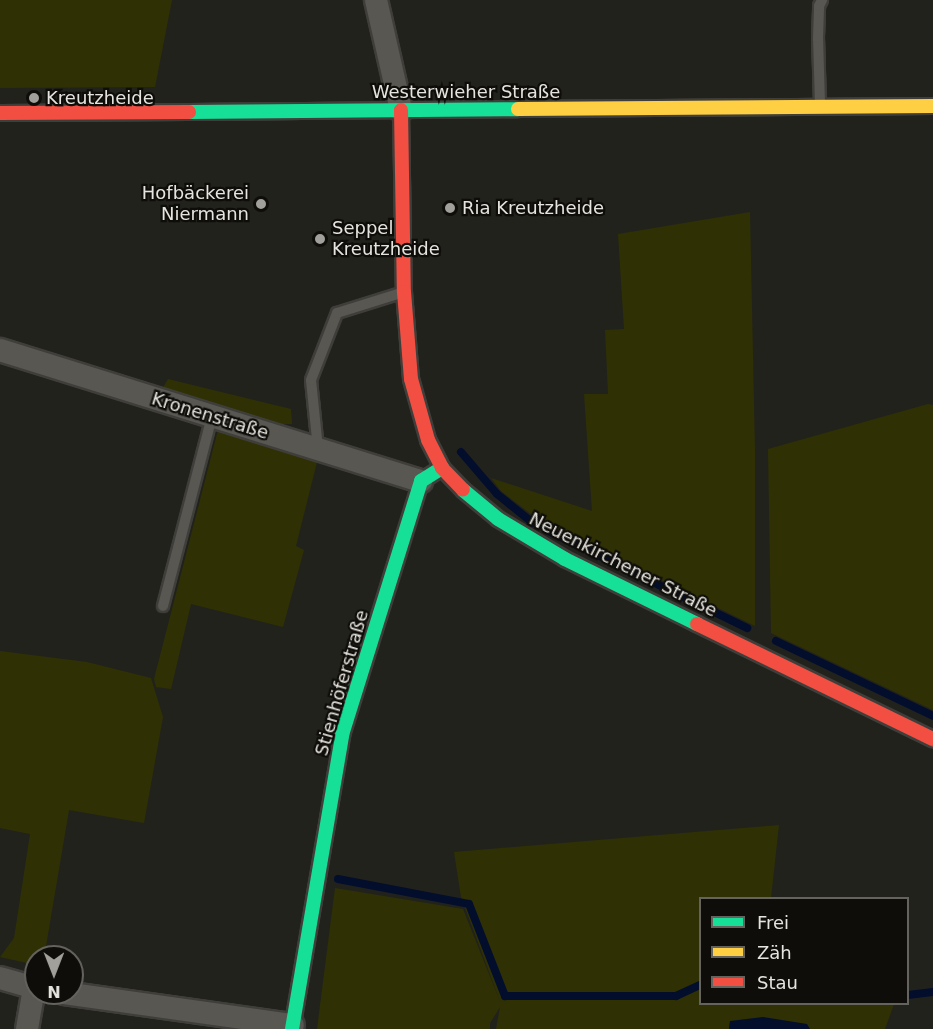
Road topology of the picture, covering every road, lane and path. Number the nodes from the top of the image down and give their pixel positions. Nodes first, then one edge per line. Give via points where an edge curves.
1 (375, 0) edge
2 (822, 0) edge
3 (933, 106) edge
4 (820, 108) junction
5 (401, 110) junction
6 (0, 113) edge
7 (404, 292) junction
8 (0, 350) edge
9 (212, 417) junction
10 (318, 449) junction
11 (442, 468) junction
12 (421, 481) junction
13 (163, 606) dead end
14 (933, 739) edge
15 (0, 978) edge
16 (24, 985) edge
17 (84, 996) edge
18 (32, 1005) edge
19 (292, 1027) edge
20 (27, 1029) edge

1 - 5 street
2 - 4 lane via 818,38
3 - 4 street, Westerwieher Straße
4 - 5 street, Westerwieher Straße
5 - 6 street, Westerwieher Straße
5 - 7 street, Neuenkirchener Straße
7 - 10 lane via 337,313 311,380
7 - 11 street, Neuenkirchener Straße via 411,379 428,440
8 - 9 street, Kronenstraße
9 - 10 street, Kronenstraße
9 - 13 lane
10 - 12 street, Kronenstraße
11 - 12 street
11 - 14 street, Neuenkirchener Straße via 498,519 565,559
12 - 19 street, Stienhöferstraße via 342,735
15 - 16 street
17 - 19 street
18 - 20 street

